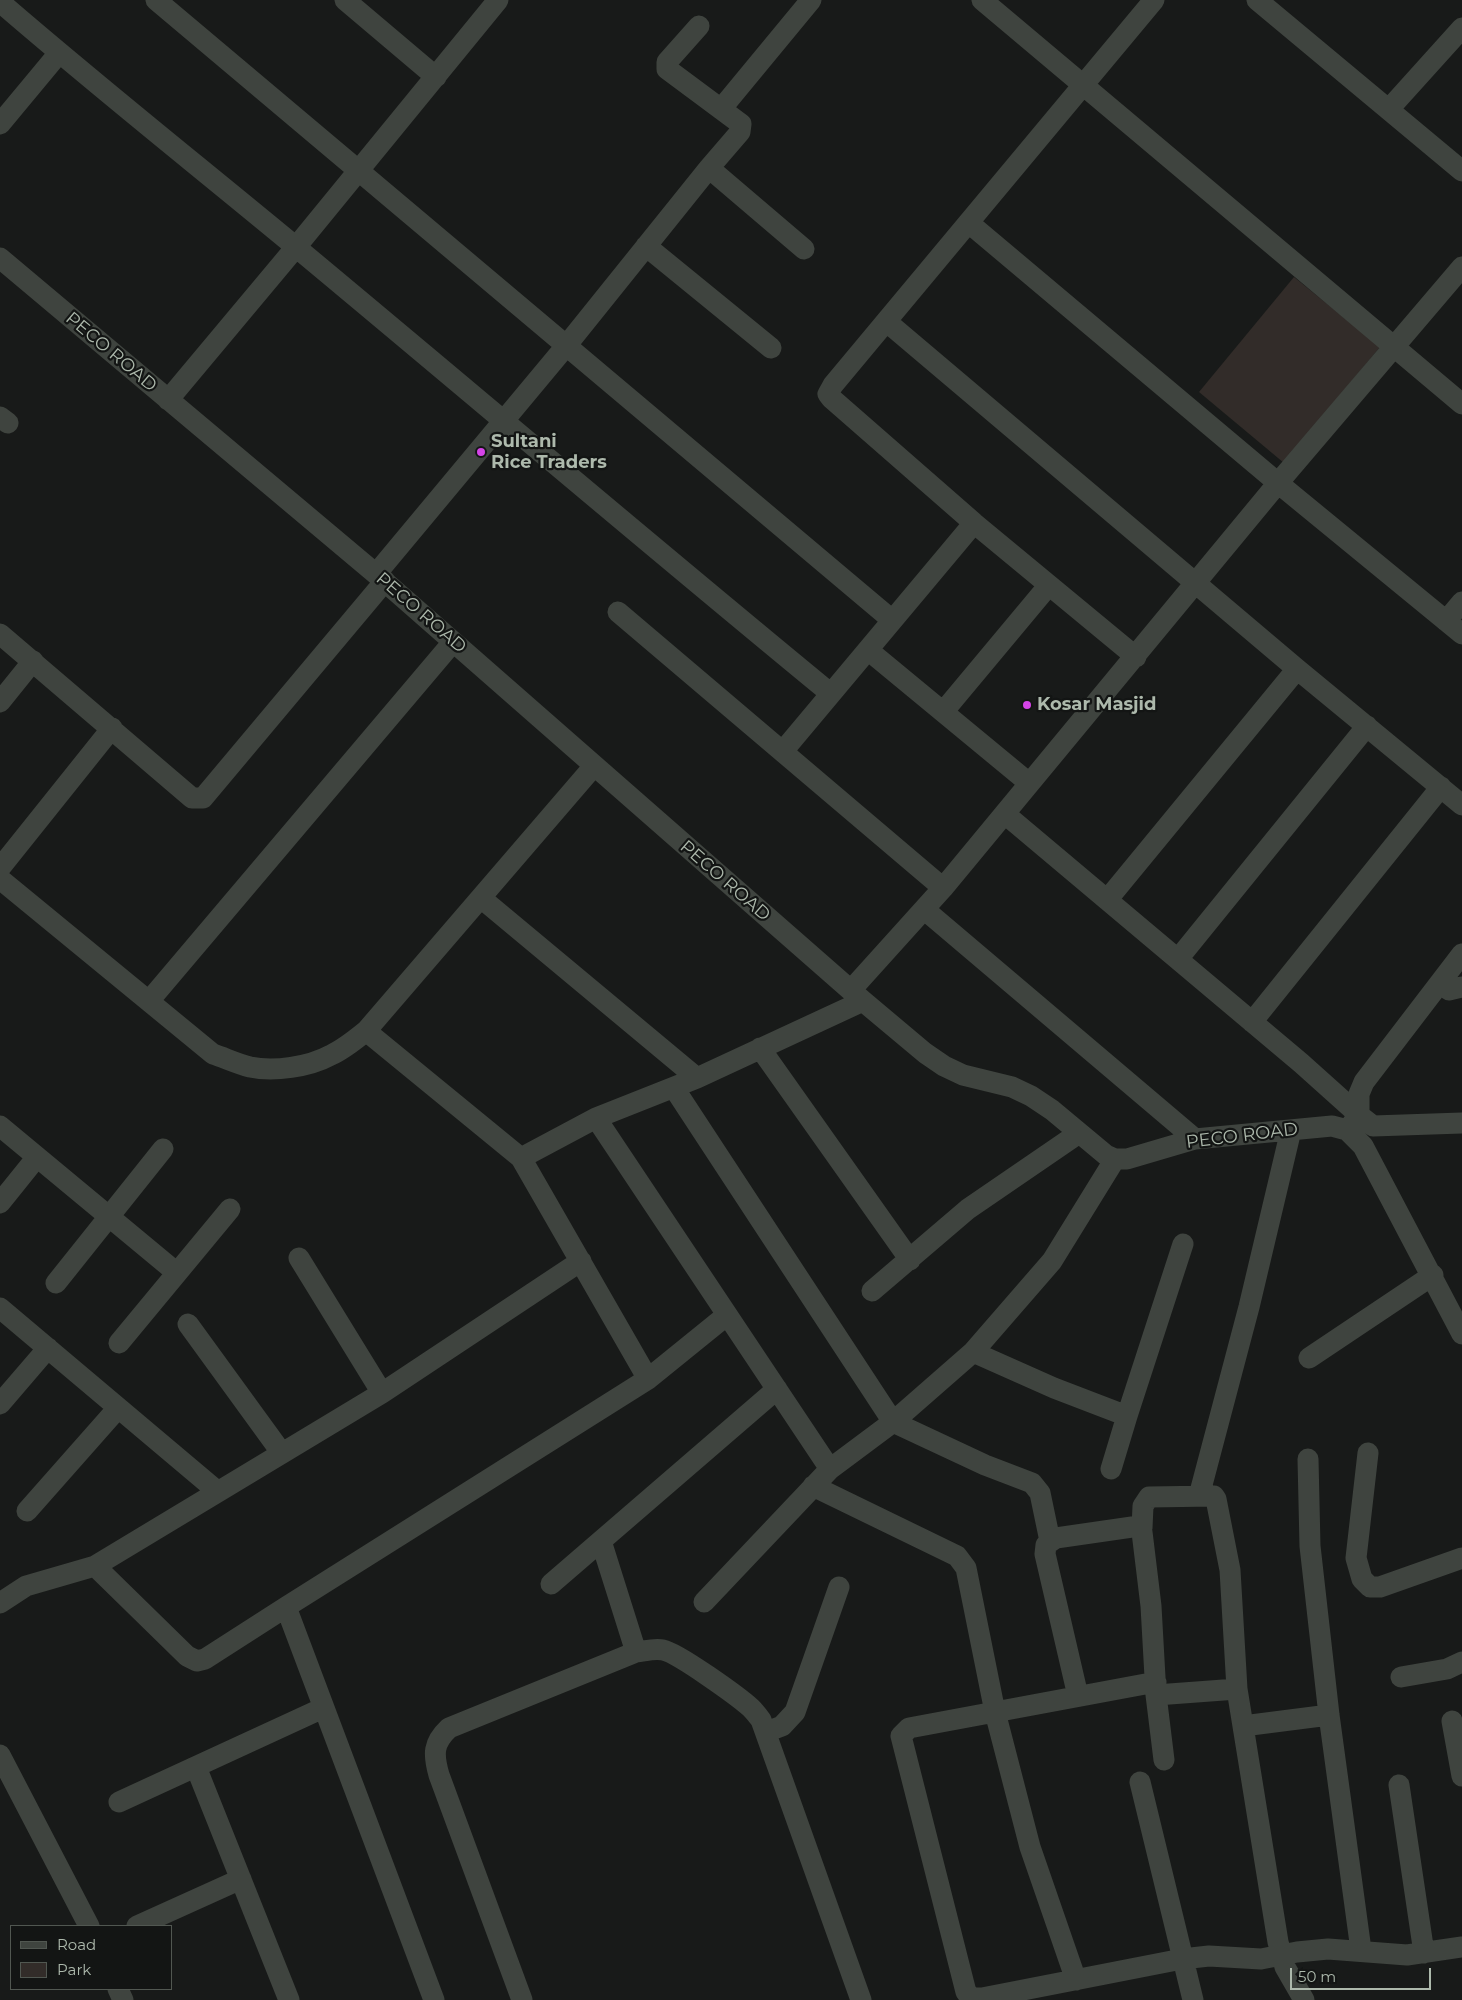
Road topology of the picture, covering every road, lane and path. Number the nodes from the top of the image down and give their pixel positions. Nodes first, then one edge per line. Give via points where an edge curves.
1 (156, 0) edge
2 (345, 0) edge
3 (498, 0) edge
4 (812, 0) edge
5 (982, 0) edge
6 (1154, 0) edge
7 (1257, 0) edge
8 (0, 2) edge
9 (700, 26) dead end
10 (1462, 28) edge
11 (59, 53) junction
12 (436, 77) junction
13 (1082, 85) junction
14 (721, 109) junction
15 (1389, 109) junction
16 (0, 124) edge
17 (709, 168) junction
18 (358, 171) junction
19 (1462, 171) edge
20 (969, 223) junction
21 (646, 246) junction
22 (296, 247) junction
23 (804, 249) dead end
24 (0, 258) edge
25 (1462, 267) edge
26 (887, 322) junction
27 (566, 346) junction
28 (1394, 346) junction
29 (771, 348) dead end
30 (168, 400) junction
31 (1462, 404) edge
32 (503, 422) junction
33 (1278, 483) junction
34 (974, 523) junction
35 (381, 578) junction
36 (1196, 582) junction
37 (1049, 585) junction
38 (1462, 602) edge
39 (618, 612) dead end
40 (892, 620) junction
41 (1454, 628) edge
42 (0, 634) edge
43 (453, 642) junction
44 (868, 650) junction
45 (1136, 657) junction
46 (33, 661) junction
47 (1297, 669) junction
48 (830, 693) junction
49 (0, 702) edge
50 (943, 712) junction
51 (1368, 726) junction
52 (112, 728) junction
53 (783, 751) junction
54 (594, 766) junction
55 (1029, 783) junction
56 (1441, 787) junction
57 (1462, 805) edge
58 (1005, 814) junction
59 (0, 868) edge
60 (0, 878) edge
61 (943, 888) junction
62 (481, 898) junction
63 (1107, 900) junction
64 (925, 910) junction
65 (1462, 954) edge
66 (1178, 959) junction
67 (1440, 983) junction
68 (1462, 987) edge
69 (857, 996) junction
70 (149, 1001) junction
71 (1252, 1022) junction
72 (366, 1031) junction
73 (760, 1048) junction
74 (697, 1078) junction
75 (674, 1088) junction
76 (596, 1118) junction
77 (1353, 1122) junction
78 (1462, 1124) edge
79 (0, 1126) edge
80 (1291, 1130) junction
81 (1079, 1134) junction
82 (1195, 1139) junction
83 (163, 1149) dead end
84 (37, 1157) junction
85 (521, 1158) junction
86 (1115, 1159) junction
87 (0, 1203) edge
88 (230, 1208) dead end
89 (110, 1217) junction
90 (1183, 1244) dead end
91 (299, 1258) dead end
92 (910, 1260) junction
93 (580, 1261) junction
94 (177, 1273) junction
95 (1432, 1275) junction
96 (56, 1283) dead end
97 (872, 1291) dead end
98 (0, 1308) edge
99 (727, 1315) junction
100 (188, 1324) dead end
101 (1462, 1334) edge
102 (119, 1343) dead end
103 (48, 1348) junction
104 (973, 1352) junction
105 (1310, 1358) dead end
106 (648, 1379) junction
107 (777, 1389) junction
108 (382, 1393) junction
109 (0, 1404) edge
110 (118, 1408) junction
111 (1127, 1416) junction
112 (893, 1422) junction
113 (281, 1452) junction
114 (1368, 1452) dead end
115 (1308, 1459) dead end
116 (830, 1468) junction
117 (1111, 1469) dead end
118 (813, 1486) junction
119 (217, 1491) junction
120 (1199, 1496) junction
121 (27, 1511) dead end
122 (1142, 1528) junction
123 (601, 1541) junction
124 (1050, 1541) junction
125 (1462, 1558) edge
126 (95, 1566) junction
127 (551, 1584) dead end
128 (839, 1587) dead end
129 (704, 1602) dead end
130 (0, 1603) edge
131 (286, 1606) junction
132 (636, 1652) junction
133 (1462, 1662) edge
134 (1401, 1677) dead end
135 (1156, 1689) junction
136 (1237, 1689) junction
137 (1078, 1696) junction
138 (323, 1708) junction
139 (995, 1712) junction
140 (1330, 1715) junction
141 (1452, 1721) dead end
142 (1244, 1726) junction
143 (766, 1732) junction
144 (0, 1755) edge
145 (1164, 1760) dead end
146 (196, 1767) junction
147 (1462, 1776) edge
148 (1140, 1782) dead end
149 (1398, 1785) dead end
150 (120, 1802) dead end
151 (241, 1879) junction
152 (88, 1925) edge
153 (139, 1925) edge
154 (1462, 1948) edge
155 (1361, 1950) junction
156 (1424, 1953) junction
157 (1282, 1956) junction
158 (1182, 1959) junction
159 (1076, 1980) junction
160 (290, 2000) edge
161 (434, 2000) edge
162 (522, 2000) edge
163 (861, 2000) edge
164 (1193, 2000) edge
165 (1304, 2000) edge

1 - 18 street
2 - 12 street
3 - 12 street
4 - 14 street
5 - 13 street
6 - 13 street
7 - 15 street
8 - 11 street
9 - 14 street via 667,62 667,69
10 - 15 street
11 - 16 street
11 - 22 street
12 - 18 street
13 - 20 street
13 - 28 street
14 - 17 street via 741,124 741,128
15 - 19 street
17 - 21 street
17 - 23 street
18 - 22 street
18 - 27 street
20 - 26 street
20 - 33 street
21 - 27 street
21 - 29 street
22 - 30 street
22 - 32 street
24 - 30 street, PECO ROAD
25 - 28 street
26 - 34 street via 828,394
26 - 36 street
27 - 32 street
27 - 40 street
28 - 31 street
28 - 33 street
30 - 35 street, PECO ROAD
32 - 35 street
32 - 48 street
33 - 36 street
33 - 41 street
34 - 37 street
34 - 40 street
35 - 43 street, PECO ROAD
35 - 52 street via 203,798 192,798
36 - 45 street
36 - 47 street
37 - 45 street
37 - 50 street
38 - 41 street
39 - 53 street
40 - 44 street
42 - 46 street
43 - 54 street, PECO ROAD
43 - 70 street
44 - 48 street
44 - 50 street
45 - 55 street
46 - 49 street
46 - 52 street
47 - 51 street
47 - 63 street
48 - 53 street
50 - 55 street
51 - 56 street
51 - 66 street
52 - 59 street
53 - 61 street
54 - 62 street
54 - 69 street, PECO ROAD
55 - 58 street
56 - 57 street
56 - 71 street
58 - 61 street
58 - 63 street
60 - 70 street
61 - 64 street
62 - 72 street
62 - 74 street
63 - 66 street
64 - 69 street
64 - 82 street
65 - 67 street
66 - 71 street
67 - 68 street via 1449,990
67 - 77 street via 1364,1082
69 - 73 street
69 - 81 street, PECO ROAD via 944,1066 1031,1096
70 - 72 street via 213,1054 264,1069 308,1063 330,1056
71 - 77 street
72 - 85 street
73 - 74 street
73 - 92 street
74 - 75 street
75 - 76 street
75 - 112 street
76 - 85 street
76 - 99 street
77 - 78 street via 1373,1126
77 - 80 street, PECO ROAD
77 - 95 street
79 - 84 street
80 - 82 street, PECO ROAD
80 - 120 street
81 - 86 street, PECO ROAD
81 - 92 street via 968,1209
82 - 86 street, PECO ROAD via 1127,1159
83 - 89 street
84 - 87 street
84 - 89 street
85 - 93 street
86 - 104 street via 1052,1260
88 - 94 street
89 - 94 street
89 - 96 street
90 - 111 street
91 - 108 street
92 - 97 street
93 - 106 street
93 - 108 street
94 - 102 street
95 - 101 street
95 - 105 street
98 - 103 street
99 - 106 street
99 - 107 street
100 - 113 street
103 - 109 street
103 - 110 street
104 - 111 street
104 - 112 street
106 - 131 street
107 - 116 street
107 - 123 street
108 - 113 street
110 - 119 street
110 - 121 street
111 - 117 street
112 - 116 street
112 - 124 street via 1032,1483 1040,1493
113 - 119 street
114 - 125 street via 1356,1558 1362,1579 1370,1588 1380,1587
115 - 140 street via 1310,1546
116 - 118 street
118 - 129 street
118 - 139 street via 962,1561
119 - 126 street
120 - 122 street via 1149,1497 1143,1506
120 - 136 street via 1215,1497 1225,1538
122 - 124 street via 1134,1525
122 - 135 street via 1152,1606
123 - 127 street
123 - 132 street
124 - 137 street via 1045,1554
126 - 130 street via 26,1586
126 - 131 street via 187,1656 197,1661 205,1659
128 - 143 street via 795,1712 782,1726
131 - 138 street
132 - 143 street via 664,1650 686,1661 752,1709
132 - 162 street via 449,1728 435,1749 439,1774
133 - 134 street via 1447,1669
135 - 136 street
135 - 137 street
135 - 145 street
136 - 142 street
137 - 139 street
138 - 146 street
138 - 161 street
139 - 159 street via 1030,1847
139 - 159 street via 908,1728 900,1739 966,1992 972,1998 982,1998
140 - 142 street
140 - 155 street
141 - 147 street
142 - 157 street
143 - 163 street
144 - 152 street
146 - 150 street
146 - 151 street
148 - 158 street
149 - 156 street
151 - 153 street
151 - 160 street
154 - 156 street
155 - 156 street via 1407,1955
155 - 157 street via 1298,1952
157 - 158 street
157 - 165 street
158 - 159 street
158 - 164 street

